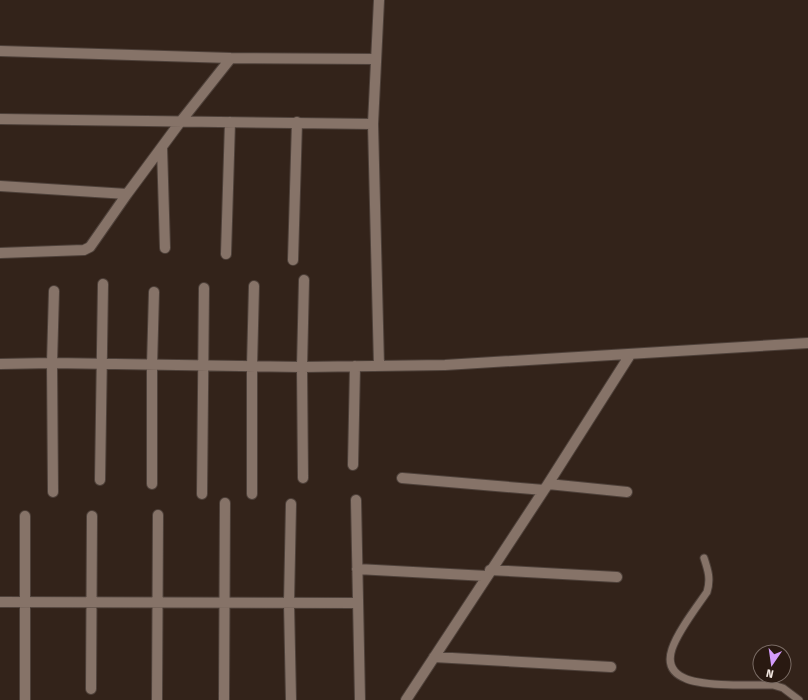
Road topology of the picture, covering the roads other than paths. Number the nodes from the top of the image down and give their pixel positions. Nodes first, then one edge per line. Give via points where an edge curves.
1 (379, 0) edge
2 (0, 51) edge
3 (231, 58) junction
4 (376, 59) junction
5 (0, 119) edge
6 (181, 121) junction
7 (230, 122) junction
8 (297, 122) junction
9 (373, 124) junction
10 (162, 147) junction
11 (0, 186) edge
12 (126, 194) junction
13 (165, 248) dead end
14 (0, 253) edge
15 (226, 254) dead end
16 (293, 260) dead end
17 (304, 280) dead end
18 (103, 284) dead end
19 (254, 286) dead end
20 (204, 288) dead end
21 (54, 291) dead end
22 (154, 292) dead end
23 (808, 343) edge
24 (630, 355) junction
25 (0, 364) edge
26 (52, 364) junction
27 (102, 364) junction
28 (152, 366) junction
29 (203, 366) junction
30 (252, 366) junction
31 (355, 366) junction
32 (379, 366) junction
33 (302, 367) junction
34 (353, 465) dead end
35 (303, 478) dead end
36 (402, 478) dead end
37 (100, 480) dead end
38 (152, 484) dead end
39 (546, 487) junction
40 (53, 492) dead end
41 (627, 492) dead end
42 (202, 494) dead end
43 (252, 494) dead end
44 (356, 500) dead end
45 (225, 503) dead end
46 (291, 504) dead end
47 (158, 515) dead end
48 (25, 516) dead end
49 (92, 516) dead end
50 (704, 558) dead end
51 (357, 569) junction
52 (488, 573) junction
53 (617, 577) dead end
54 (0, 602) edge
55 (24, 602) junction
56 (92, 602) junction
57 (158, 602) junction
58 (224, 602) junction
59 (289, 603) junction
60 (358, 603) junction
61 (434, 657) junction
62 (611, 667) dead end
63 (92, 690) dead end
64 (25, 700) edge
65 (157, 700) edge
66 (224, 700) edge
67 (291, 700) edge
68 (360, 700) edge
69 (406, 700) edge
70 (799, 700) edge

1 - 4 street
2 - 3 street
3 - 4 street
3 - 6 street
4 - 9 street
5 - 6 street
6 - 7 street
6 - 10 street
7 - 8 street
7 - 15 street
8 - 9 street
8 - 16 street
9 - 32 street
10 - 12 street
10 - 13 street
11 - 12 street
12 - 14 street via 90,247 84,250
17 - 33 street
18 - 27 street
19 - 30 street
20 - 29 street
21 - 26 street
22 - 28 street
23 - 24 street
24 - 32 street
24 - 39 street
25 - 26 street
26 - 27 street
26 - 40 street
27 - 28 street
27 - 37 street
28 - 29 street
28 - 38 street
29 - 30 street
29 - 42 street
30 - 33 street
30 - 43 street
31 - 32 street
31 - 33 street
31 - 34 street
33 - 35 street
36 - 39 street
39 - 41 street
39 - 52 street
44 - 51 street
45 - 58 street
46 - 59 street
47 - 57 street
48 - 55 street
49 - 56 street
50 - 70 lane via 710,585 675,640 670,662 673,670 682,677 706,684 783,688
51 - 52 street
51 - 60 street
52 - 53 street
52 - 61 street
54 - 55 street
55 - 56 street
55 - 64 street
56 - 57 street
56 - 63 street
57 - 58 street
57 - 65 street
58 - 59 street
58 - 66 street
59 - 60 street
59 - 67 street
60 - 68 street
61 - 62 street
61 - 69 street

